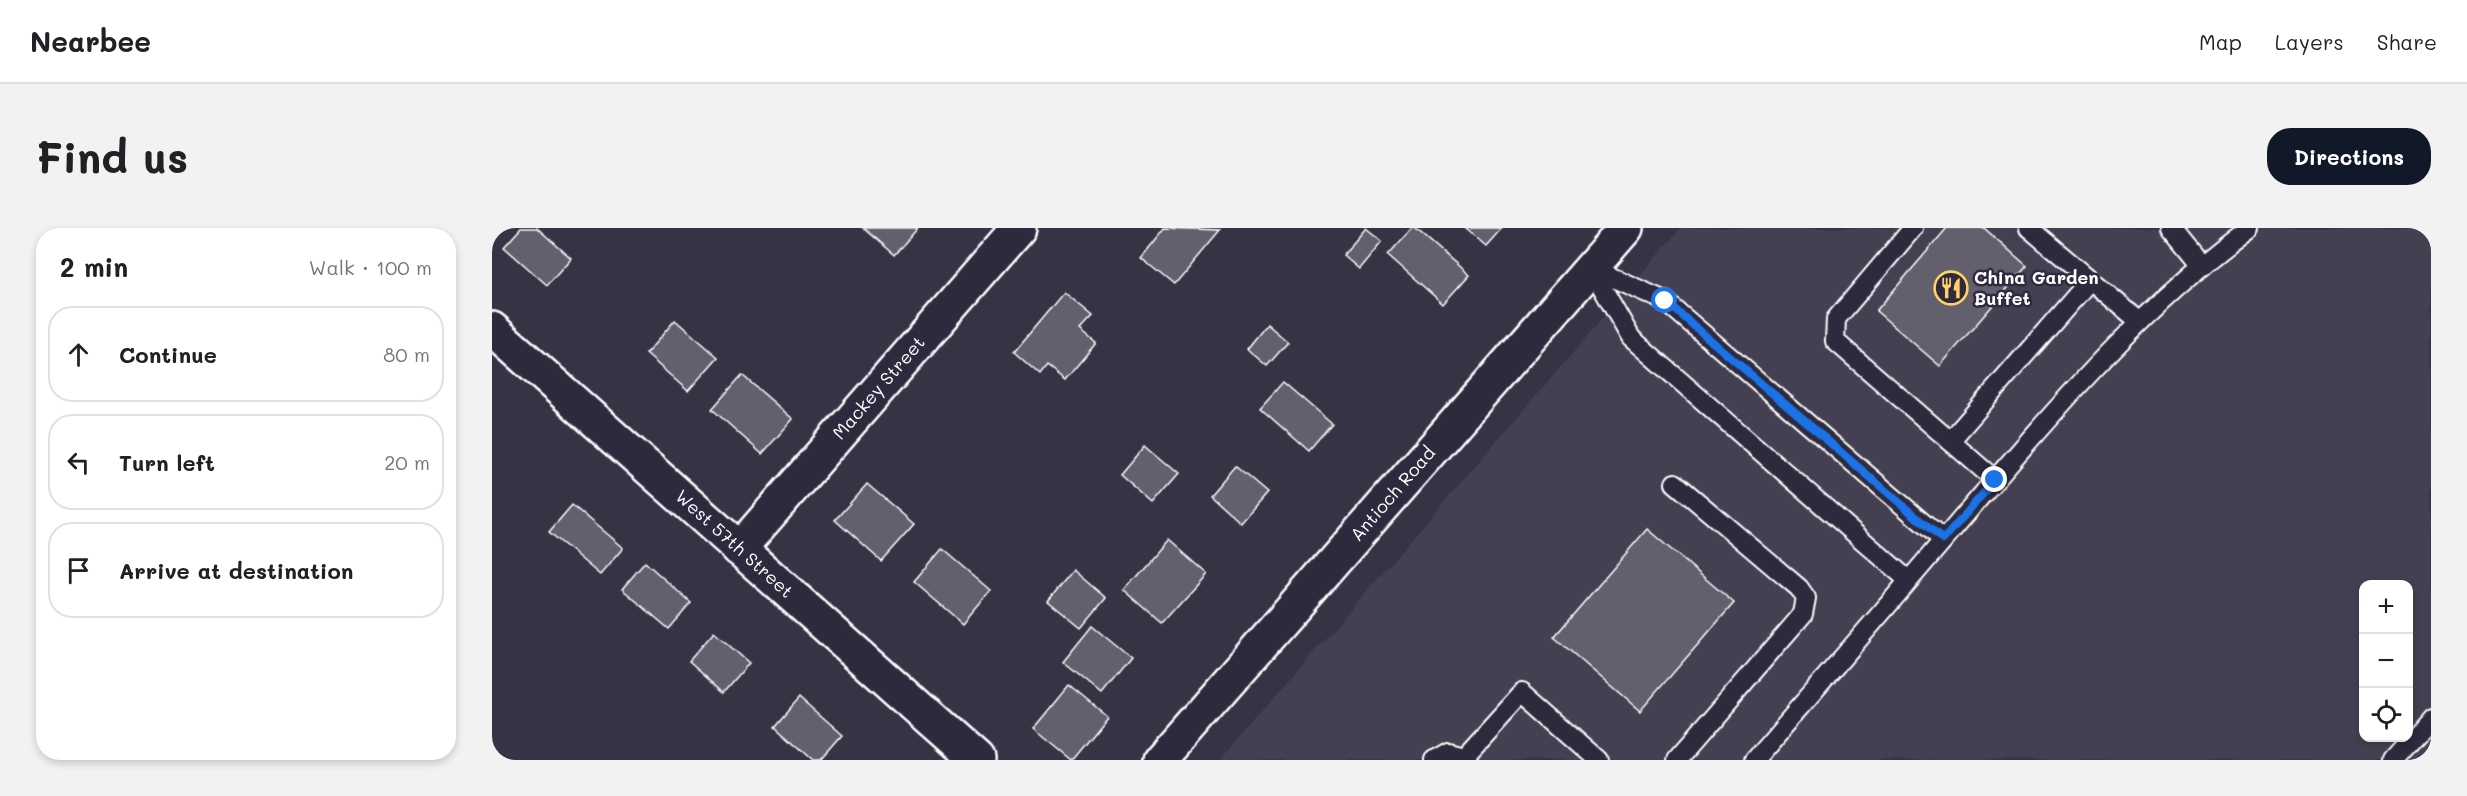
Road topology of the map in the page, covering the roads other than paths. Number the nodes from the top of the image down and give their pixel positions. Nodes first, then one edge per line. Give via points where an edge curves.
1 (1019, 228) edge
2 (1626, 228) edge
3 (1913, 228) edge
4 (2029, 228) edge
5 (2171, 228) edge
6 (2250, 228) edge
7 (2202, 266) junction
8 (1591, 268) junction
9 (2090, 280) junction
10 (2139, 321) junction
11 (492, 329) edge
12 (1950, 441) junction
13 (1995, 480) junction
14 (1674, 483) dead end
15 (1943, 540) junction
16 (739, 549) junction
17 (1908, 580) junction
18 (2431, 717) edge
19 (1466, 758) edge
20 (977, 760) edge
21 (1160, 760) edge
22 (1434, 760) edge
23 (1599, 760) edge
24 (1677, 760) edge
25 (1754, 760) edge
26 (2393, 760) edge

1 - 16 street, Mackey Street
2 - 8 street, Antioch Road
3 - 12 lane via 1836,320 1835,341
4 - 9 lane
5 - 7 lane
6 - 7 lane
7 - 10 lane
8 - 15 lane via 1665,301
8 - 17 lane via 1631,338
8 - 21 street, Antioch Road
9 - 10 lane
9 - 12 lane
10 - 13 lane
11 - 16 street, West 57th Street
12 - 13 lane
13 - 15 lane
14 - 24 lane via 1806,598 1803,614
15 - 17 lane
16 - 20 street, West 57th Street
17 - 25 lane
18 - 26 lane
19 - 22 lane via 1448,752
19 - 23 lane via 1522,692

